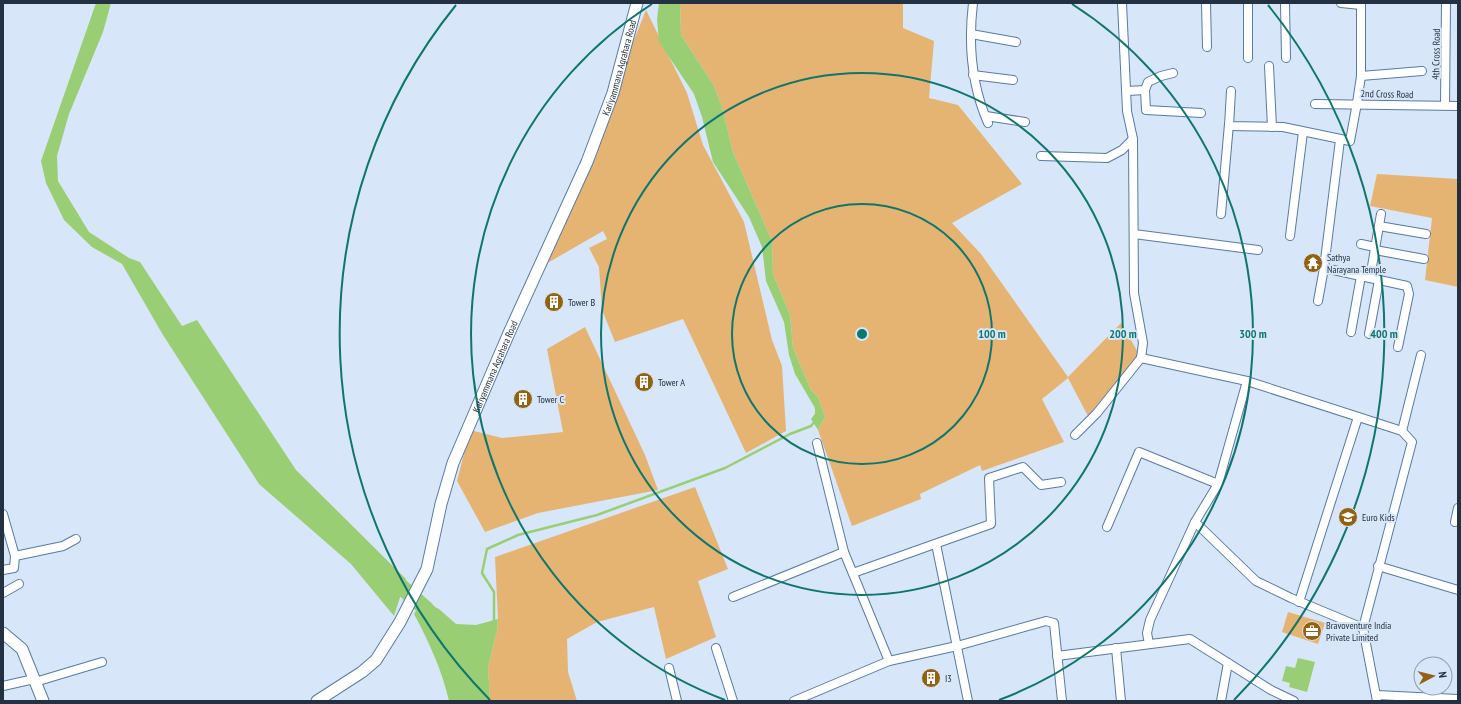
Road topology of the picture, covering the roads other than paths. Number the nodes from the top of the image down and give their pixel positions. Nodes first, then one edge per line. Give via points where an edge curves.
1 (637, 3) edge
2 (974, 3) edge
3 (1122, 3) edge
4 (1206, 3) edge
5 (1248, 3) edge
6 (1285, 3) edge
7 (1341, 3) edge
8 (1446, 3) edge
9 (1361, 4) edge
10 (971, 34) junction
11 (1016, 42) dead end
12 (1207, 47) dead end
13 (1248, 58) dead end
14 (1286, 58) dead end
15 (1269, 66) dead end
16 (1422, 70) dead end
17 (1173, 73) dead end
18 (973, 75) junction
19 (1360, 76) junction
20 (1013, 80) dead end
21 (1145, 90) junction
22 (1127, 91) junction
23 (1231, 91) dead end
24 (1357, 103) junction
25 (1315, 104) dead end
26 (1445, 105) junction
27 (1458, 106) edge
28 (1201, 113) dead end
29 (1025, 122) dead end
30 (1230, 124) junction
31 (1272, 127) junction
32 (1303, 132) junction
33 (1133, 139) junction
34 (1340, 140) junction
35 (1042, 156) dead end
36 (1221, 214) dead end
37 (1381, 214) dead end
38 (1379, 226) junction
39 (1134, 234) junction
40 (1426, 234) dead end
41 (1290, 236) dead end
42 (1361, 244) dead end
43 (1375, 248) junction
44 (1258, 250) dead end
45 (1424, 259) dead end
46 (1324, 268) junction
47 (1361, 276) junction
48 (1374, 279) junction
49 (1318, 301) dead end
50 (1351, 332) dead end
51 (1369, 334) dead end
52 (1398, 347) dead end
53 (1421, 356) dead end
54 (1142, 358) junction
55 (1247, 382) junction
56 (1358, 417) junction
57 (1402, 431) junction
58 (1075, 435) dead end
59 (817, 443) dead end
60 (1061, 482) dead end
61 (1218, 484) junction
62 (1458, 508) edge
63 (3, 514) edge
64 (1195, 522) junction
65 (1455, 522) dead end
66 (1107, 527) dead end
67 (76, 539) dead end
68 (936, 544) junction
69 (844, 552) junction
70 (15, 556) junction
71 (1378, 566) junction
72 (3, 570) edge
73 (853, 573) junction
74 (19, 584) dead end
75 (1458, 590) edge
76 (3, 593) edge
77 (733, 597) dead end
78 (1300, 602) junction
79 (1363, 628) junction
80 (3, 634) edge
81 (1149, 644) junction
82 (957, 646) junction
83 (716, 648) dead end
84 (1116, 648) junction
85 (1057, 656) junction
86 (889, 661) junction
87 (102, 662) dead end
88 (1228, 663) junction
89 (669, 668) dead end
90 (35, 681) junction
91 (3, 686) edge
92 (1377, 698) edge
93 (1458, 699) edge
94 (43, 701) edge
95 (317, 701) edge
96 (677, 701) edge
97 (733, 701) edge
98 (794, 701) edge
99 (968, 701) edge
100 (1062, 701) edge
101 (1121, 701) edge
102 (1221, 701) edge
103 (1294, 701) edge

1 - 95 street, Kariyammana Agrahara Road via 613,93 587,162 453,463 427,569 400,622 376,660
2 - 10 street
3 - 22 street via 1123,57
4 - 12 street
5 - 13 street
6 - 14 street
7 - 9 street
8 - 26 street, 4th Cross Road
9 - 19 street
10 - 11 street
10 - 18 street
15 - 31 street
16 - 19 street, 2nd Cross Road
17 - 21 street via 1148,82
18 - 20 street
18 - 29 street via 978,98 987,119
19 - 24 street
21 - 22 street
21 - 28 street via 1146,110
22 - 33 street via 1127,111
23 - 30 street
24 - 25 street, 2nd Cross Road
24 - 26 street, 2nd Cross Road
24 - 34 street via 1350,141
26 - 27 street, 2nd Cross Road
30 - 31 street via 1229,126
30 - 36 street
31 - 32 street
32 - 34 street
32 - 41 street
33 - 35 street via 1122,150 1107,158
33 - 39 street
34 - 46 street
37 - 38 street
38 - 40 street
38 - 43 street
39 - 44 street
39 - 54 street via 1134,293 1143,343
42 - 43 street
43 - 45 street
43 - 48 street
46 - 47 street
46 - 49 street
47 - 48 street
47 - 50 street
48 - 51 street
48 - 52 street via 1407,286 1409,291
53 - 57 street
54 - 55 street
54 - 58 street via 1097,413
55 - 56 street
55 - 61 street
56 - 57 street
56 - 78 street
57 - 71 street via 1412,442
59 - 69 street
60 - 68 street via 1041,485 1023,467 989,478 991,524
61 - 64 street
61 - 66 street via 1139,452
62 - 65 street
63 - 70 street
64 - 78 street via 1256,581
64 - 81 street via 1150,620 1147,633
67 - 70 street via 63,546
68 - 73 street
68 - 82 street
69 - 73 street
69 - 77 street
70 - 72 street via 14,568
71 - 75 street
71 - 79 street
73 - 86 street
74 - 76 street
78 - 79 street
79 - 92 street
80 - 90 street via 22,649
81 - 84 street
81 - 88 street via 1190,639
82 - 85 street via 1050,621 1054,622
82 - 86 street
82 - 99 street
83 - 97 street
84 - 85 street
84 - 101 street
85 - 100 street
86 - 98 street
87 - 90 street
88 - 102 street
88 - 103 street
89 - 96 street
90 - 91 street
90 - 94 street
92 - 93 street

